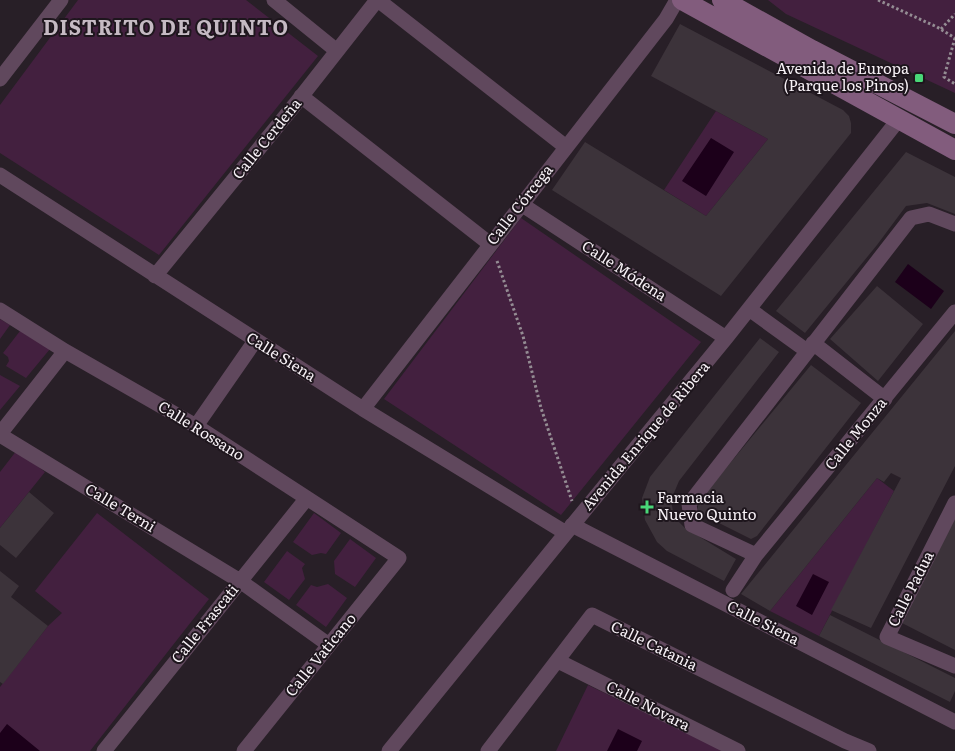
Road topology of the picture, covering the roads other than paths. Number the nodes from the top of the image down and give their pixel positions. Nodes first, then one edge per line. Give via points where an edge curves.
1 (60, 0) edge
2 (274, 0) edge
3 (378, 0) edge
4 (677, 0) edge
5 (682, 0) edge
6 (722, 0) edge
7 (337, 50) junction
8 (0, 79) edge
9 (301, 96) junction
10 (899, 119) junction
11 (955, 124) edge
12 (566, 147) junction
13 (955, 150) edge
14 (0, 175) edge
15 (521, 204) junction
16 (955, 224) edge
17 (492, 249) junction
18 (155, 276) junction
19 (749, 309) junction
20 (0, 310) edge
21 (955, 312) edge
22 (726, 338) junction
23 (255, 341) junction
24 (810, 347) junction
25 (65, 351) junction
26 (885, 399) junction
27 (362, 409) junction
28 (196, 426) junction
29 (0, 434) edge
30 (307, 498) junction
31 (955, 503) edge
32 (569, 529) junction
33 (756, 555) junction
34 (399, 558) joint
35 (240, 581) junction
36 (733, 590) dead end
37 (329, 645) junction
38 (955, 666) edge
39 (560, 667) junction
40 (955, 722) edge
41 (843, 746) edge
42 (735, 750) edge
43 (104, 751) edge
44 (244, 751) edge
45 (389, 751) edge
46 (488, 751) edge
47 (869, 751) edge

1 - 8 street
2 - 7 street
3 - 7 street, Calle Cerdeña
3 - 12 street
4 - 12 street, Calle Córcega via 666,19
5 - 10 main road
6 - 11 main road
7 - 9 street, Calle Cerdeña
9 - 17 street
9 - 18 street, Calle Cerdeña
10 - 13 main road
10 - 19 street, Avenida Enrique de Ribera
12 - 15 street, Calle Córcega
14 - 18 street, Calle Siena
15 - 17 street, Calle Córcega
15 - 22 street, Calle Módena
16 - 24 street via 929,214 911,218
17 - 27 street, Calle Córcega
18 - 23 street, Calle Siena
19 - 22 street, Avenida Enrique de Ribera
19 - 24 street
20 - 25 street, Calle Rossano
21 - 26 street, Calle Monza
22 - 32 street, Avenida Enrique de Ribera
23 - 27 street, Calle Siena
23 - 28 street
24 - 26 street
24 - 33 street via 689,504 692,525
25 - 28 street, Calle Rossano
25 - 29 street
26 - 33 street, Calle Monza
27 - 32 street, Calle Siena
28 - 30 street, Calle Rossano
29 - 35 street, Calle Terni
30 - 34 street, Calle Rossano
30 - 35 street, Calle Frascati
31 - 38 street, Calle Padua via 887,637
32 - 40 street, Calle Siena
32 - 45 street, Avenida Enrique de Ribera
33 - 36 street, Calle Monza
34 - 37 street, Calle Vaticano
35 - 37 street, Calle Terni
35 - 43 street, Calle Frascati
37 - 44 street, Calle Vaticano
39 - 41 street, Calle Catania via 592,615
39 - 42 street, Calle Novara
39 - 46 street, Calle Catania
41 - 47 street, Calle Catania

